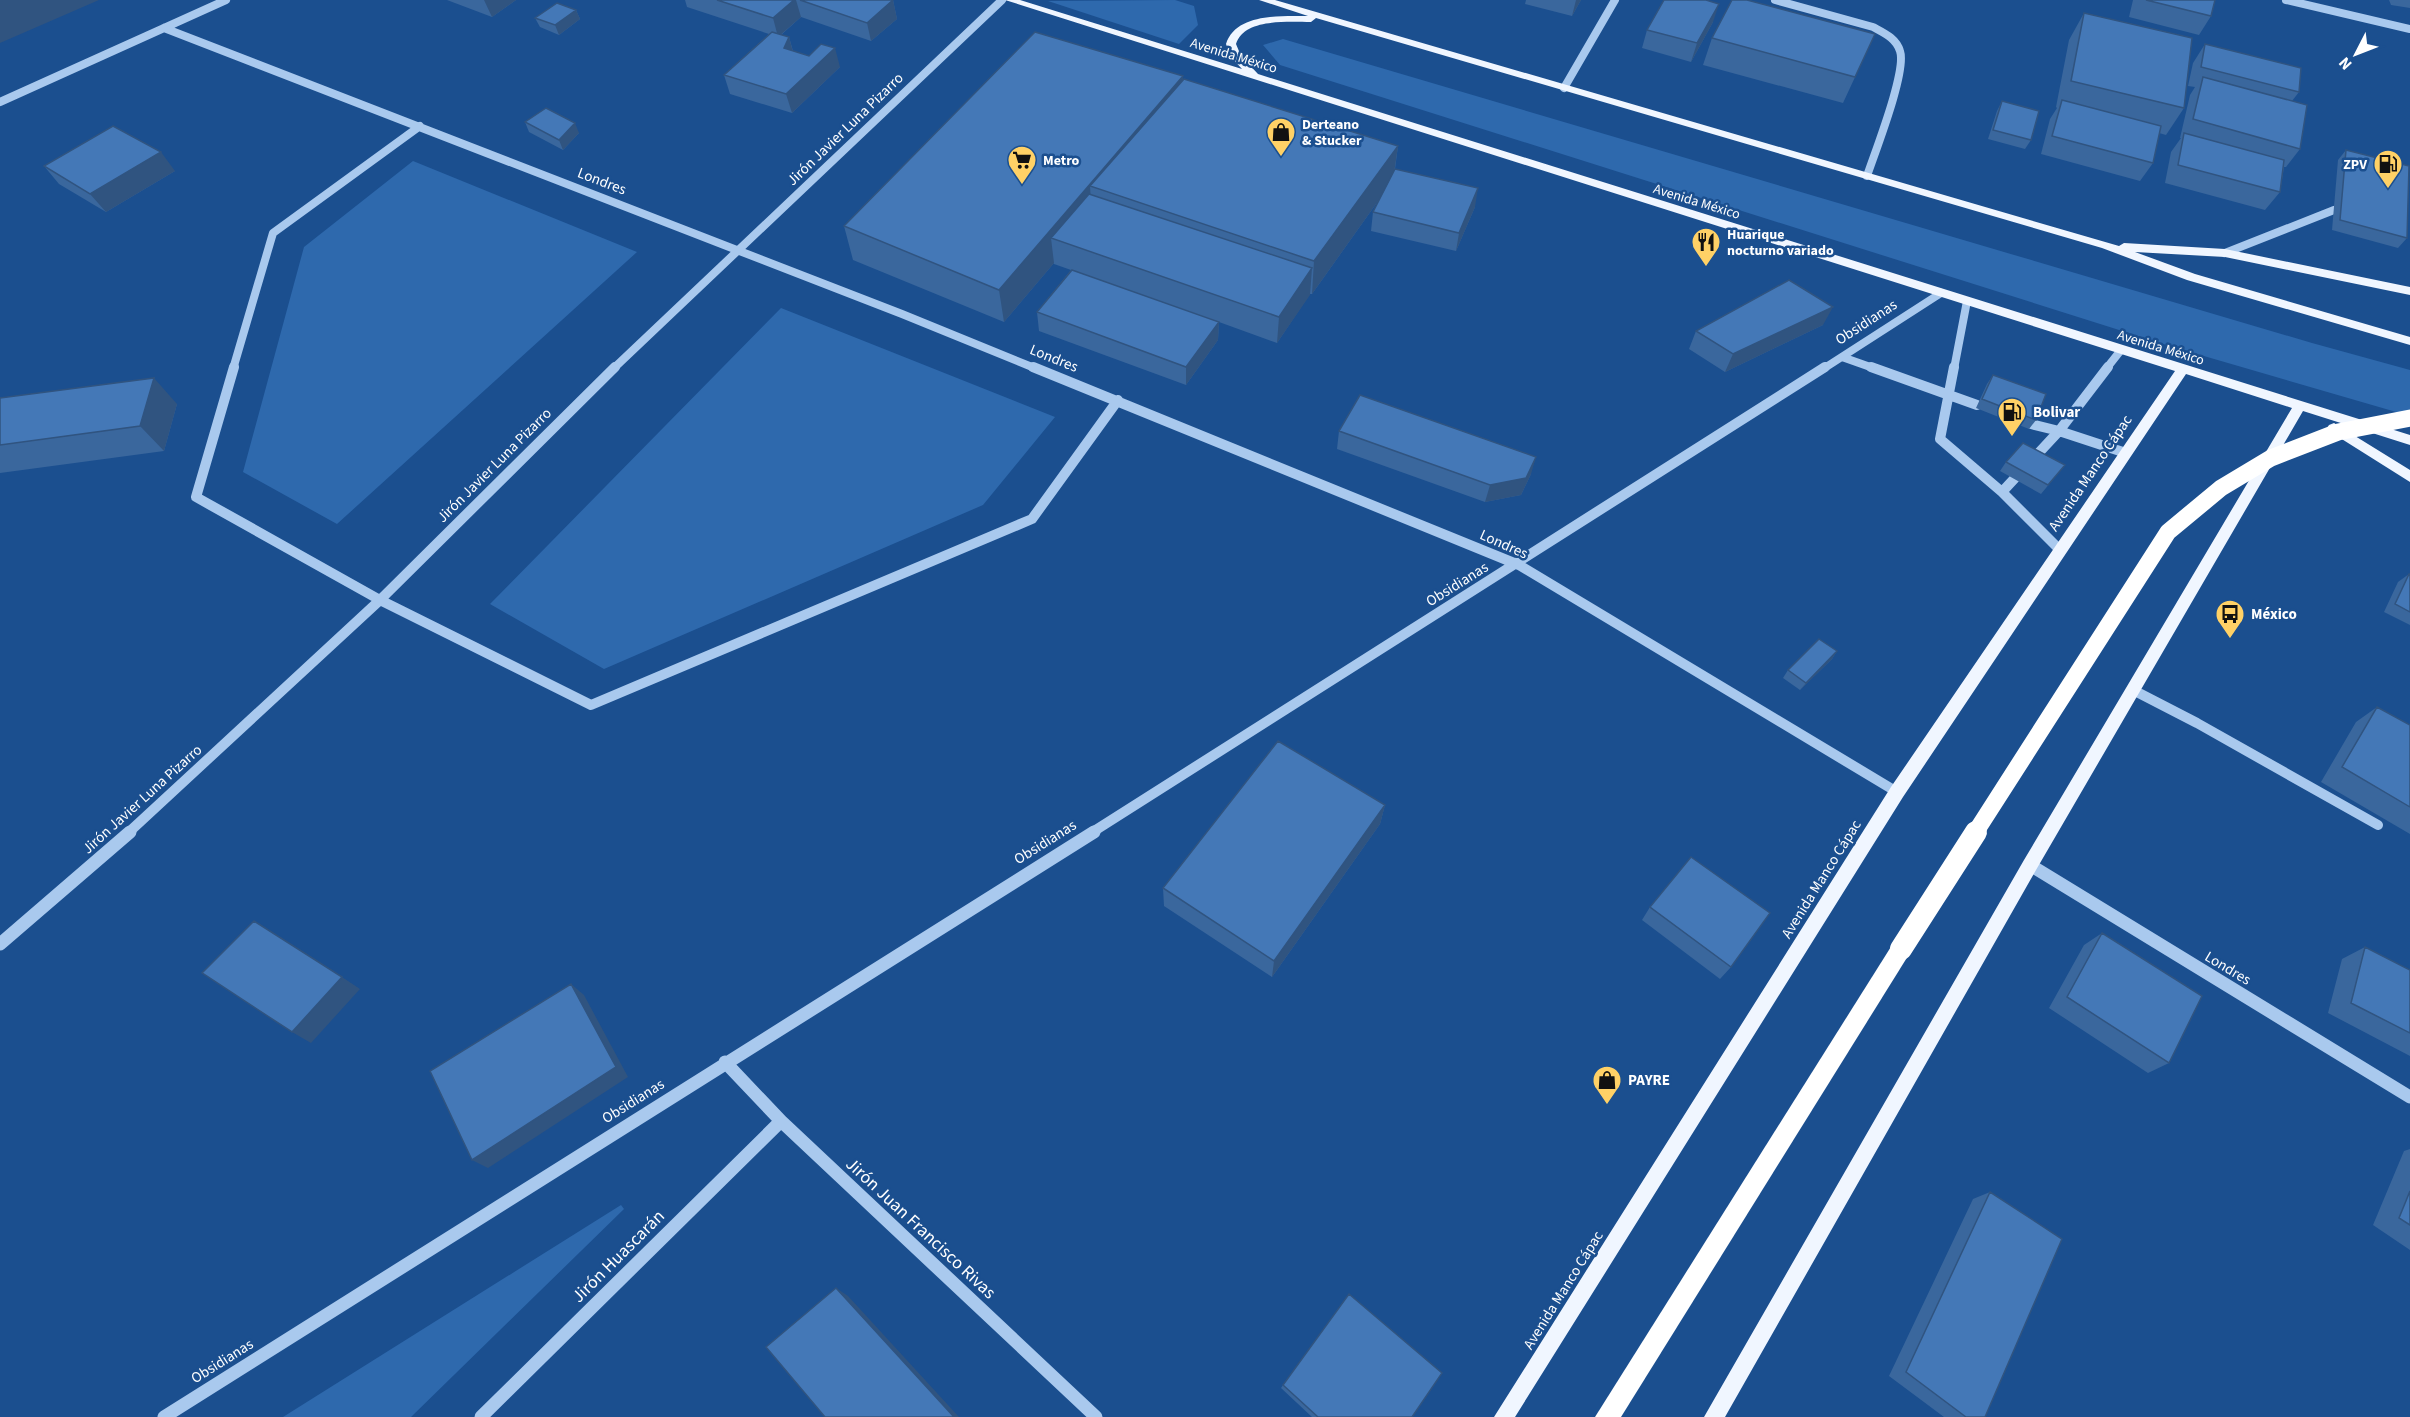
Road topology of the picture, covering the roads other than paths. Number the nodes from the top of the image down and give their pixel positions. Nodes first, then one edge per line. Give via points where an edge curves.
1 (226, 0) edge
2 (1002, 0) edge
3 (1010, 0) edge
4 (1264, 0) edge
5 (1615, 0) edge
6 (1775, 0) edge
7 (2286, 0) edge
8 (1332, 20) junction
9 (164, 28) junction
10 (2410, 29) edge
11 (1257, 78) junction
12 (1564, 88) junction
13 (0, 102) edge
14 (420, 126) junction
15 (1868, 176) junction
16 (2334, 215) dead end
17 (2106, 245) junction
18 (738, 251) junction
19 (2225, 253) junction
20 (2410, 291) edge
21 (1941, 293) junction
22 (1967, 301) junction
23 (2410, 341) edge
24 (2121, 350) junction
25 (1842, 357) junction
26 (2183, 369) junction
27 (1950, 395) junction
28 (1118, 400) junction
29 (1977, 405) dead end
30 (2299, 406) junction
31 (2410, 418) edge
32 (2031, 424) edge
33 (2058, 431) junction
34 (2410, 440) edge
35 (2126, 453) junction
36 (2032, 460) edge
37 (2410, 477) edge
38 (2015, 478) edge
39 (2002, 492) junction
40 (2060, 549) junction
41 (1519, 565) junction
42 (380, 600) junction
43 (2133, 690) junction
44 (1897, 792) junction
45 (2378, 825) dead end
46 (2030, 865) junction
47 (0, 944) edge
48 (725, 1062) junction
49 (2410, 1097) edge
50 (781, 1121) junction
51 (164, 1417) edge
52 (482, 1417) edge
53 (1096, 1417) edge
54 (1504, 1417) edge
55 (1607, 1417) edge
56 (1714, 1417) edge

1 - 9 street
2 - 18 street, Jirón Javier Luna Pizarro
3 - 11 main road, Avenida México
4 - 8 main road
5 - 12 street
6 - 15 street via 1875,27 1893,39 1902,53 1902,66
7 - 10 street
8 - 11 main road via 1271,20 1236,31 1231,36 1231,49
8 - 12 main road
9 - 13 street
9 - 14 street, Londres
11 - 21 main road, Avenida México
12 - 15 main road
14 - 18 street, Londres
14 - 42 street via 273,233 195,497
15 - 17 main road
16 - 19 street via 2319,215
17 - 19 main road
17 - 23 main road via 2191,277
18 - 28 street, Londres
18 - 42 street, Jirón Javier Luna Pizarro via 586,394
19 - 20 main road
21 - 22 main road, Avenida México
21 - 25 street, Obsidianas
22 - 24 main road, Avenida México
22 - 27 street
24 - 26 main road, Avenida México
24 - 33 street
25 - 27 street
25 - 41 street, Obsidianas
26 - 30 main road, Avenida México
26 - 35 main road, Avenida Manco Cápac
27 - 29 street
27 - 39 street via 1940,439
28 - 41 street, Londres
28 - 42 street via 1032,519 591,705
30 - 34 main road, Avenida México
30 - 37 main road
30 - 43 main road
31 - 55 highway, bridge via 2354,427 2288,448 2227,483 2168,532
32 - 33 street
33 - 35 street
33 - 36 street
35 - 40 main road, Avenida Manco Cápac
38 - 39 street
39 - 40 street
40 - 44 main road, Avenida Manco Cápac
41 - 44 street, Londres
41 - 48 street, Obsidianas
42 - 47 street, Jirón Javier Luna Pizarro via 114,846
43 - 45 street
43 - 46 main road
44 - 54 main road, Avenida Manco Cápac
46 - 49 street, Londres
46 - 56 main road
48 - 50 street, Jirón Juan Francisco Rivas
48 - 51 street, Obsidianas
50 - 52 street, Jirón Huascarán
50 - 53 street, Jirón Juan Francisco Rivas

